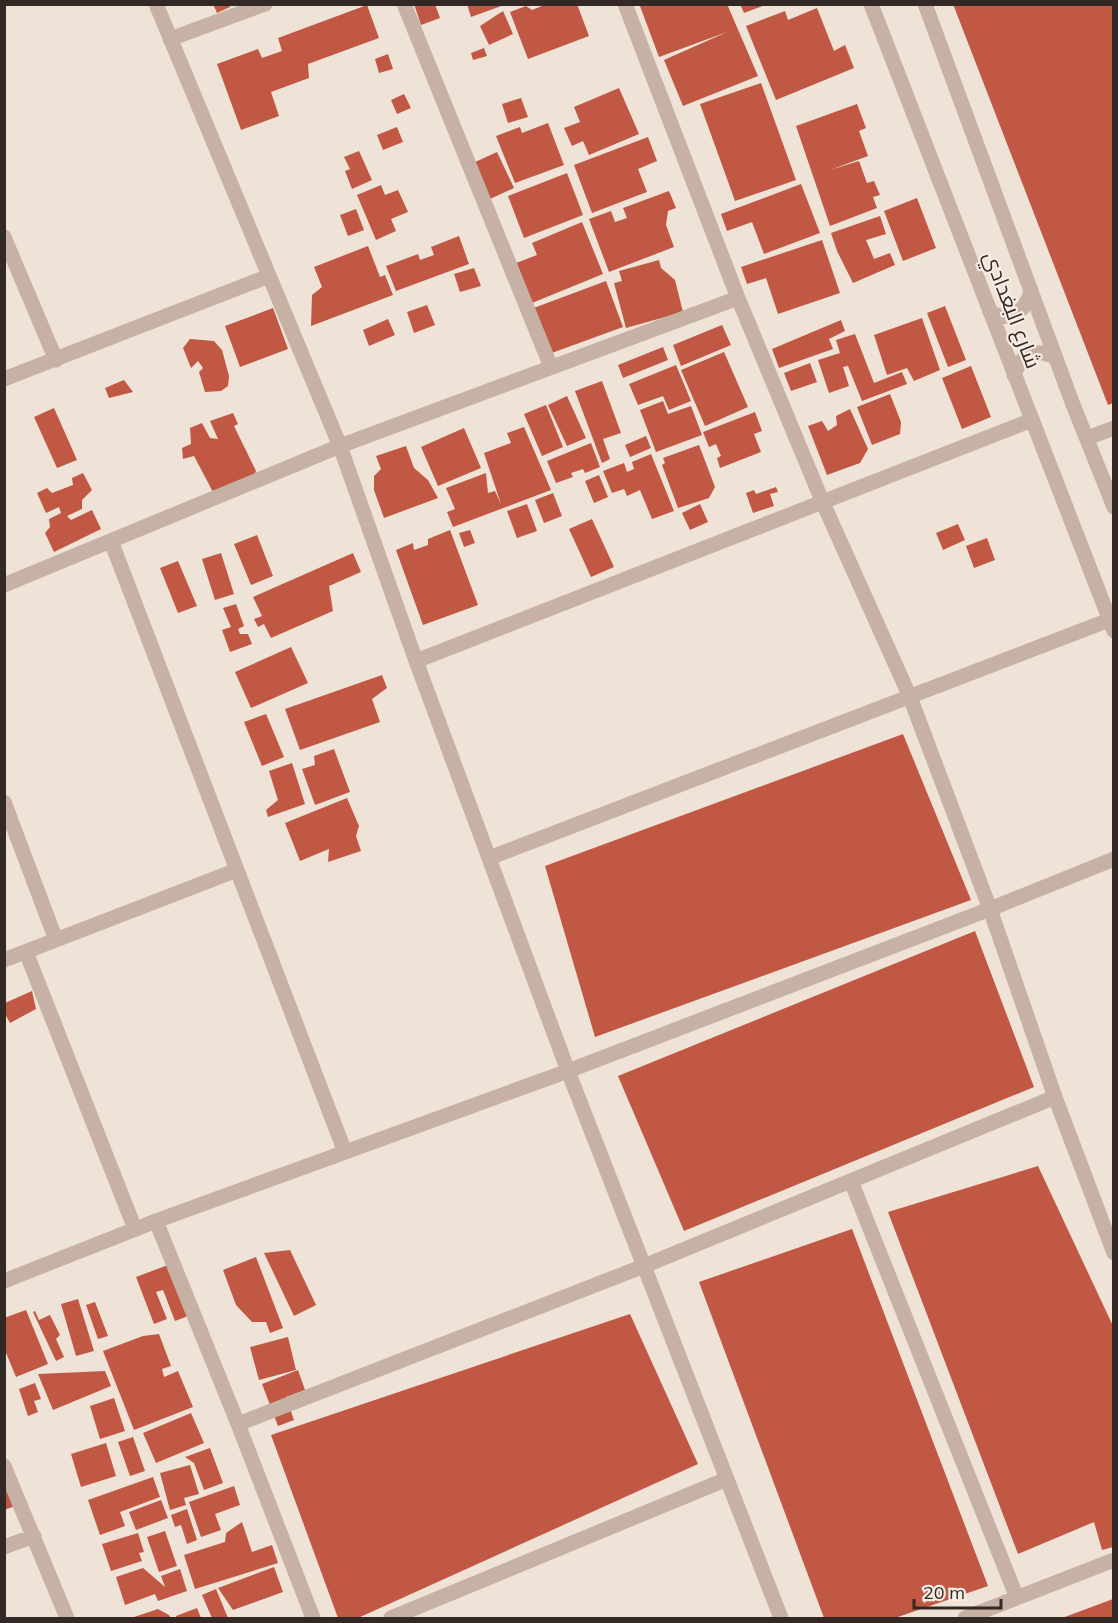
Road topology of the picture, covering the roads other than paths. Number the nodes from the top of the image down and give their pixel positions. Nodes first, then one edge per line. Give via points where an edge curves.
1 (156, 4) edge
2 (265, 4) edge
3 (404, 4) edge
4 (625, 4) edge
5 (871, 4) edge
6 (925, 4) edge
7 (170, 39) junction
8 (4, 237) edge
9 (270, 276) junction
10 (1031, 292) junction
11 (738, 298) junction
12 (990, 312) junction
13 (1055, 357) junction
14 (56, 360) junction
15 (551, 367) junction
16 (1014, 375) junction
17 (4, 379) edge
18 (1032, 420) junction
19 (1113, 428) edge
20 (1087, 438) junction
21 (340, 446) junction
22 (823, 503) junction
23 (1113, 507) edge
24 (111, 541) junction
25 (4, 585) edge
26 (1111, 625) edge
27 (416, 661) junction
28 (909, 697) junction
29 (4, 802) edge
30 (489, 858) junction
31 (1113, 859) edge
32 (237, 870) junction
33 (990, 909) junction
34 (56, 940) junction
35 (26, 952) junction
36 (4, 960) edge
37 (568, 1071) junction
38 (1055, 1097) junction
39 (345, 1152) junction
40 (851, 1181) junction
41 (156, 1221) junction
42 (135, 1229) junction
43 (1113, 1253) edge
44 (644, 1266) junction
45 (4, 1281) edge
46 (238, 1424) junction
47 (4, 1466) edge
48 (727, 1479) junction
49 (34, 1536) junction
50 (4, 1547) edge
51 (1113, 1560) edge
52 (1017, 1598) junction
53 (67, 1618) edge
54 (313, 1618) edge
55 (391, 1618) edge
56 (782, 1618) edge
57 (965, 1618) edge

1 - 7 street
2 - 7 street
3 - 15 street
4 - 11 street
5 - 12 street, شارع البغدادي
6 - 10 street, شارع البغدادي
7 - 9 street
8 - 14 street
9 - 14 street
9 - 21 street
10 - 12 street via 1026,306 1018,313 998,317
10 - 13 street, شارع البغدادي
11 - 15 street
11 - 22 street
12 - 16 street, شارع البغدادي
13 - 16 street via 1035,352 1018,365
13 - 20 street, شارع البغدادي
14 - 17 street
15 - 21 street
16 - 18 street, شارع البغدادي
18 - 22 street
18 - 26 street, شارع البغدادي
19 - 20 street
20 - 23 street, شارع البغدادي
21 - 24 street
21 - 27 street
22 - 27 street
22 - 28 street
24 - 25 street
24 - 32 street
26 - 28 street
27 - 30 street
28 - 30 street
28 - 33 street
29 - 34 street
30 - 37 street
31 - 33 street
32 - 34 street
32 - 39 street
33 - 37 street
33 - 38 street
34 - 35 street
35 - 36 street
35 - 42 street
37 - 39 street
37 - 44 street
38 - 40 street
38 - 43 street
39 - 41 street
40 - 44 street
40 - 52 street
41 - 42 street
41 - 46 street
42 - 45 street
44 - 46 street
44 - 48 street
46 - 54 street
47 - 49 street
48 - 55 street
48 - 56 street
49 - 50 street
49 - 53 street
51 - 52 street
52 - 57 street

